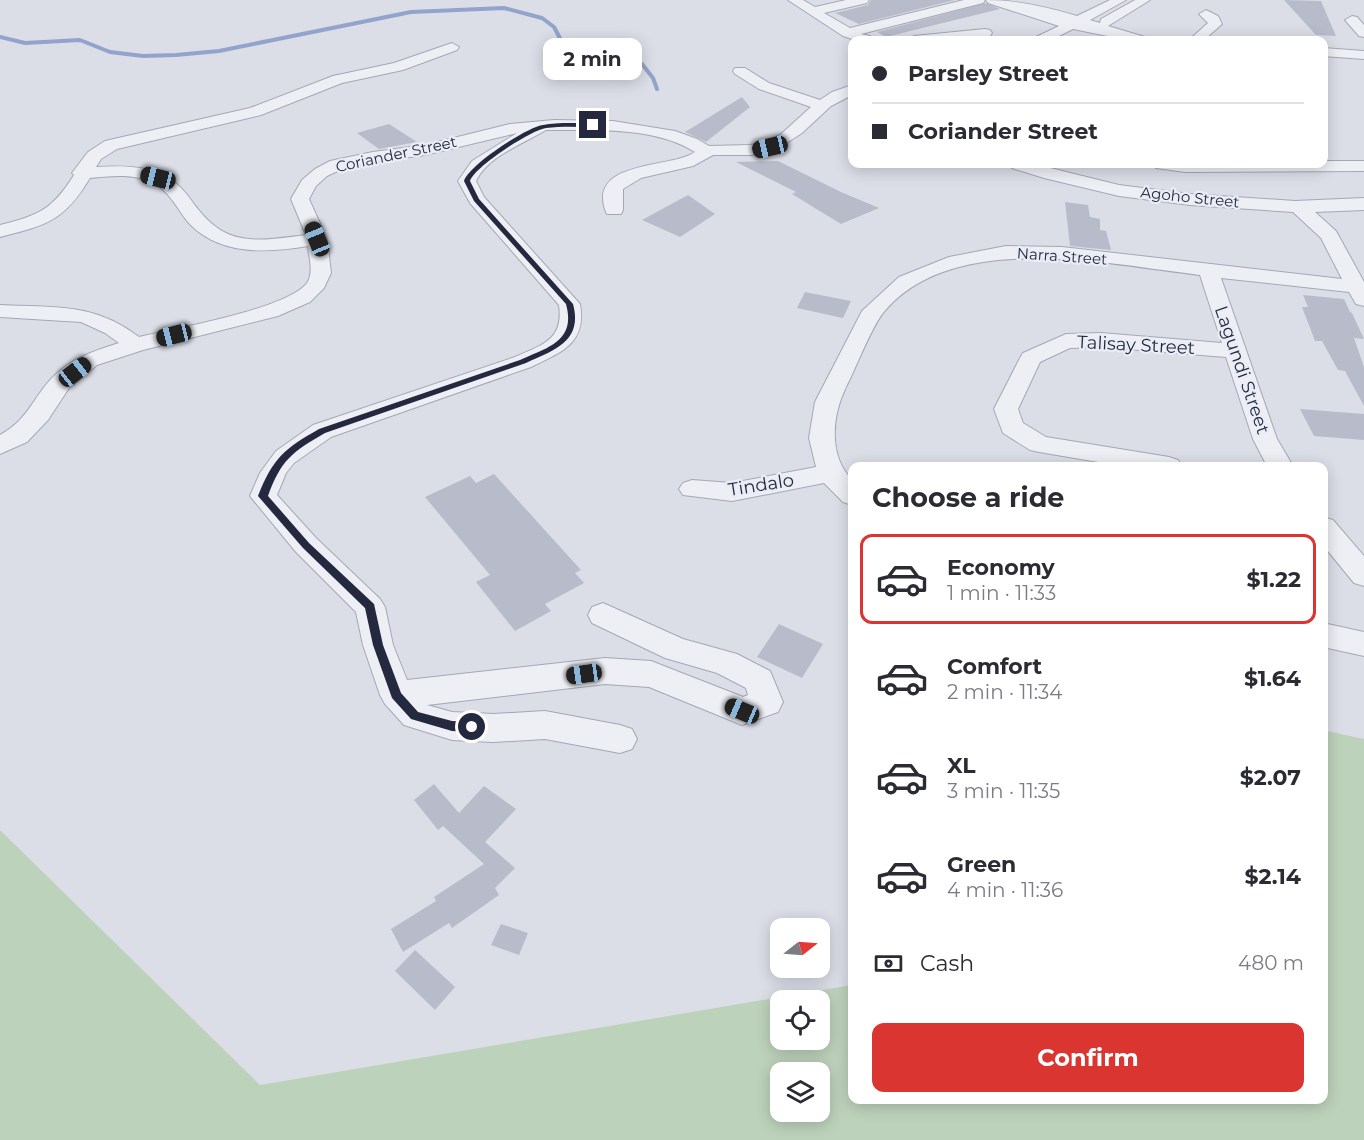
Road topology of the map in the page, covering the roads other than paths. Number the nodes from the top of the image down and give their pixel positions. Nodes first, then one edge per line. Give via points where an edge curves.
1 (794, 0) edge
2 (864, 0) edge
3 (979, 0) edge
4 (992, 0) edge
5 (1120, 0) edge
6 (1144, 0) edge
7 (815, 11) junction
8 (1206, 14) dead end
9 (1353, 20) dead end
10 (1075, 22) junction
11 (1102, 29) junction
12 (848, 33) junction
13 (986, 33) dead end
14 (1364, 33) edge
15 (858, 36) edge
16 (955, 36) edge
17 (1049, 36) edge
18 (1081, 36) edge
19 (1126, 36) edge
20 (1201, 36) edge
21 (452, 47) dead end
22 (1328, 52) edge
23 (1364, 55) edge
24 (740, 71) dead end
25 (848, 91) edge
26 (820, 105) junction
27 (542, 126) junction
28 (707, 152) junction
29 (1328, 156) edge
30 (1364, 157) edge
31 (1328, 166) edge
32 (1364, 166) edge
33 (1030, 168) edge
34 (81, 173) junction
35 (1364, 204) edge
36 (1298, 207) junction
37 (614, 210) dead end
38 (0, 231) edge
39 (317, 239) junction
40 (1209, 272) junction
41 (1362, 293) edge
42 (0, 311) edge
43 (135, 345) junction
44 (1234, 351) junction
45 (0, 446) edge
46 (1145, 462) edge
47 (1278, 462) edge
48 (830, 473) junction
49 (692, 489) dead end
50 (848, 492) edge
51 (1328, 533) edge
52 (1364, 575) edge
53 (603, 615) dead end
54 (1328, 636) edge
55 (1364, 644) edge
56 (396, 695) junction
57 (620, 739) dead end

1 - 7 street
2 - 7 street
3 - 12 street
4 - 10 street via 1020,11
5 - 10 street
6 - 11 street
7 - 12 street
8 - 20 street via 1215,24
9 - 14 street
10 - 11 street
10 - 17 street
11 - 18 street
11 - 19 street
12 - 15 street
13 - 16 street
21 - 34 street via 413,63 338,80 255,112 111,145 93,156
22 - 23 street
24 - 26 street via 764,86
25 - 26 street
26 - 28 street via 798,131 783,141 755,150
27 - 28 street, Coriander Street via 629,129 690,141
27 - 39 street, Coriander Street via 330,167 304,187 300,199
27 - 56 street via 483,160 467,181 476,200 569,304 574,320 568,335 523,362 322,431 293,448 273,471 263,496 306,545 370,607 378,645
28 - 37 street via 617,185 612,195
29 - 30 street
31 - 32 street
33 - 36 street, Agoho Street via 1096,186 1171,197
34 - 38 street via 57,210 34,222
34 - 39 street via 132,172 158,178 201,225 218,237 261,246
35 - 36 street, Agoho Street
36 - 41 street via 1329,235
39 - 43 street, Coriander Street via 321,273 317,284 303,298 270,311
40 - 41 street, Narra Street
40 - 44 street, Lagundi Street
40 - 48 street, Narra Street via 1062,253 1006,252 956,261 906,281 873,311 826,402 821,438
42 - 43 street via 85,316 113,328
43 - 45 street, Coriander Street via 89,360 60,383 39,415 18,436
44 - 46 street, Talisay Street via 1101,340 1066,341 1030,358 1006,409 1012,427 1039,444
44 - 47 street, Lagundi Street
48 - 49 street, Tindalo via 732,492
48 - 50 street, Narra Street
51 - 52 street
53 - 56 street via 676,649 726,663 759,680 767,702 742,711 651,674 605,671
54 - 55 street
56 - 57 street via 415,715 452,726 545,725

